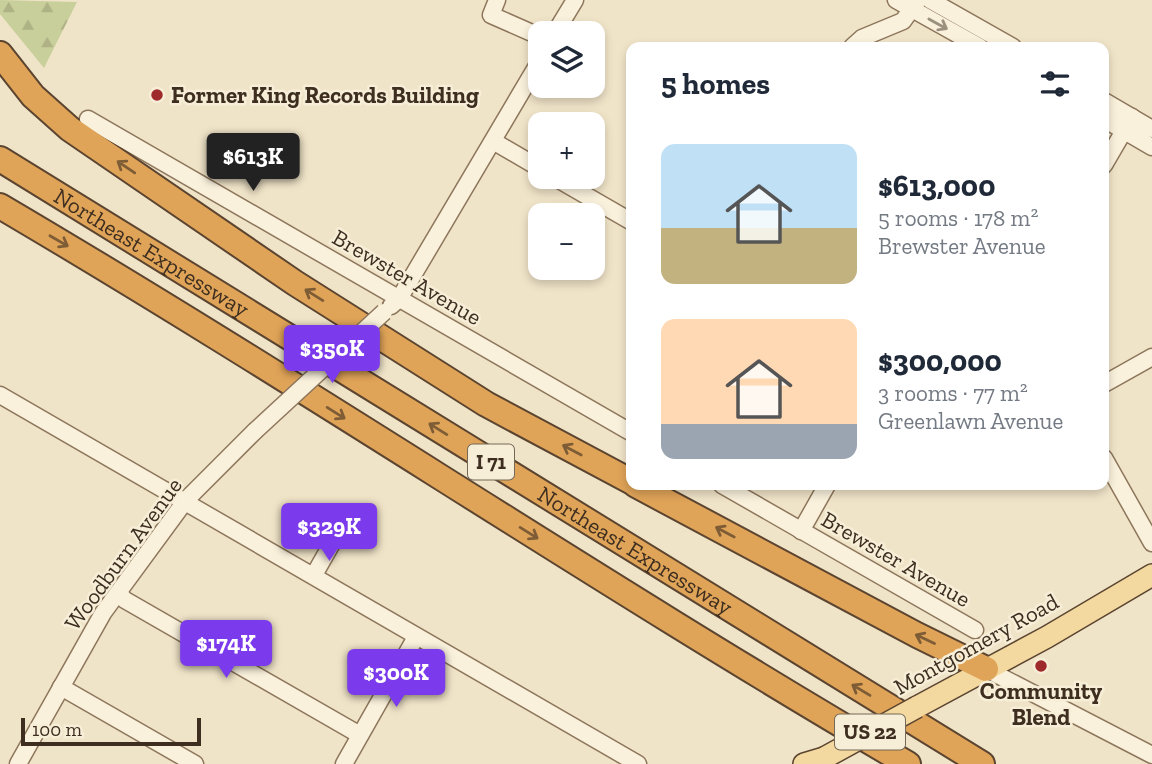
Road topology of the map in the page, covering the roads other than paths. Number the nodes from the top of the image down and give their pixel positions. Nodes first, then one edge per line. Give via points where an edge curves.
1 (497, 0) edge
2 (575, 0) edge
3 (896, 0) edge
4 (930, 0) edge
5 (915, 5) edge
6 (562, 21) edge
7 (528, 31) edge
8 (858, 42) edge
9 (981, 42) edge
10 (982, 42) edge
11 (0, 54) edge
12 (528, 81) edge
13 (1109, 106) edge
14 (88, 119) dead end
15 (1109, 120) edge
16 (1128, 124) junction
17 (1152, 129) edge
18 (493, 141) junction
19 (1152, 147) edge
20 (1109, 156) edge
21 (0, 159) edge
22 (528, 161) edge
23 (575, 189) edge
24 (0, 206) edge
25 (626, 219) edge
26 (399, 299) junction
27 (1152, 358) edge
28 (1109, 381) edge
29 (0, 395) edge
30 (626, 429) edge
31 (1109, 467) edge
32 (626, 480) edge
33 (645, 490) edge
34 (731, 490) edge
35 (824, 490) edge
36 (186, 500) junction
37 (348, 515) dead end
38 (801, 531) junction
39 (1152, 543) edge
40 (314, 575) junction
41 (1152, 576) edge
42 (118, 593) junction
43 (975, 630) dead end
44 (416, 637) junction
45 (986, 669) junction
46 (61, 687) junction
47 (360, 735) junction
48 (870, 741) junction
49 (1152, 755) edge
50 (815, 762) edge
51 (18, 764) edge
52 (195, 764) edge
53 (344, 764) edge
54 (638, 764) edge
55 (889, 764) edge
56 (908, 764) edge
57 (982, 764) edge

1 - 7 street via 491,15
2 - 6 street
3 - 5 street
4 - 10 street
5 - 8 street via 903,21
5 -> 9 street
32 -> 11 highway via 486,404 284,275 70,129 33,96
12 - 18 street, Woodburn Avenue
13 - 16 street
14 - 26 street, Brewster Avenue
15 - 16 street
16 - 17 street
16 - 19 street
16 - 20 street
18 - 22 street
18 - 26 street, Woodburn Avenue
57 -> 21 highway, Northeast Expressway / I 71
23 - 25 street
24 -> 48 highway, Northeast Expressway / I 71
26 - 30 street, Brewster Avenue
26 - 36 street, Woodburn Avenue, bridge
27 - 28 street
29 - 36 street
31 - 39 street
45 -> 33 highway
34 - 38 street, Brewster Avenue
35 - 38 street
36 - 40 street
36 - 42 street, Woodburn Avenue
37 - 40 street
38 - 43 street, Brewster Avenue
40 - 44 street
41 - 45 main road, Montgomery Road / US 22
42 - 46 street, Woodburn Avenue
42 - 47 street
44 - 47 street
44 - 54 street
45 - 49 street
45 - 50 main road, Montgomery Road / US 22, bridge
46 - 51 street, Woodburn Avenue
46 - 52 street
47 - 53 street
48 - 55 highway
48 - 56 highway, Northeast Expressway / I 71

